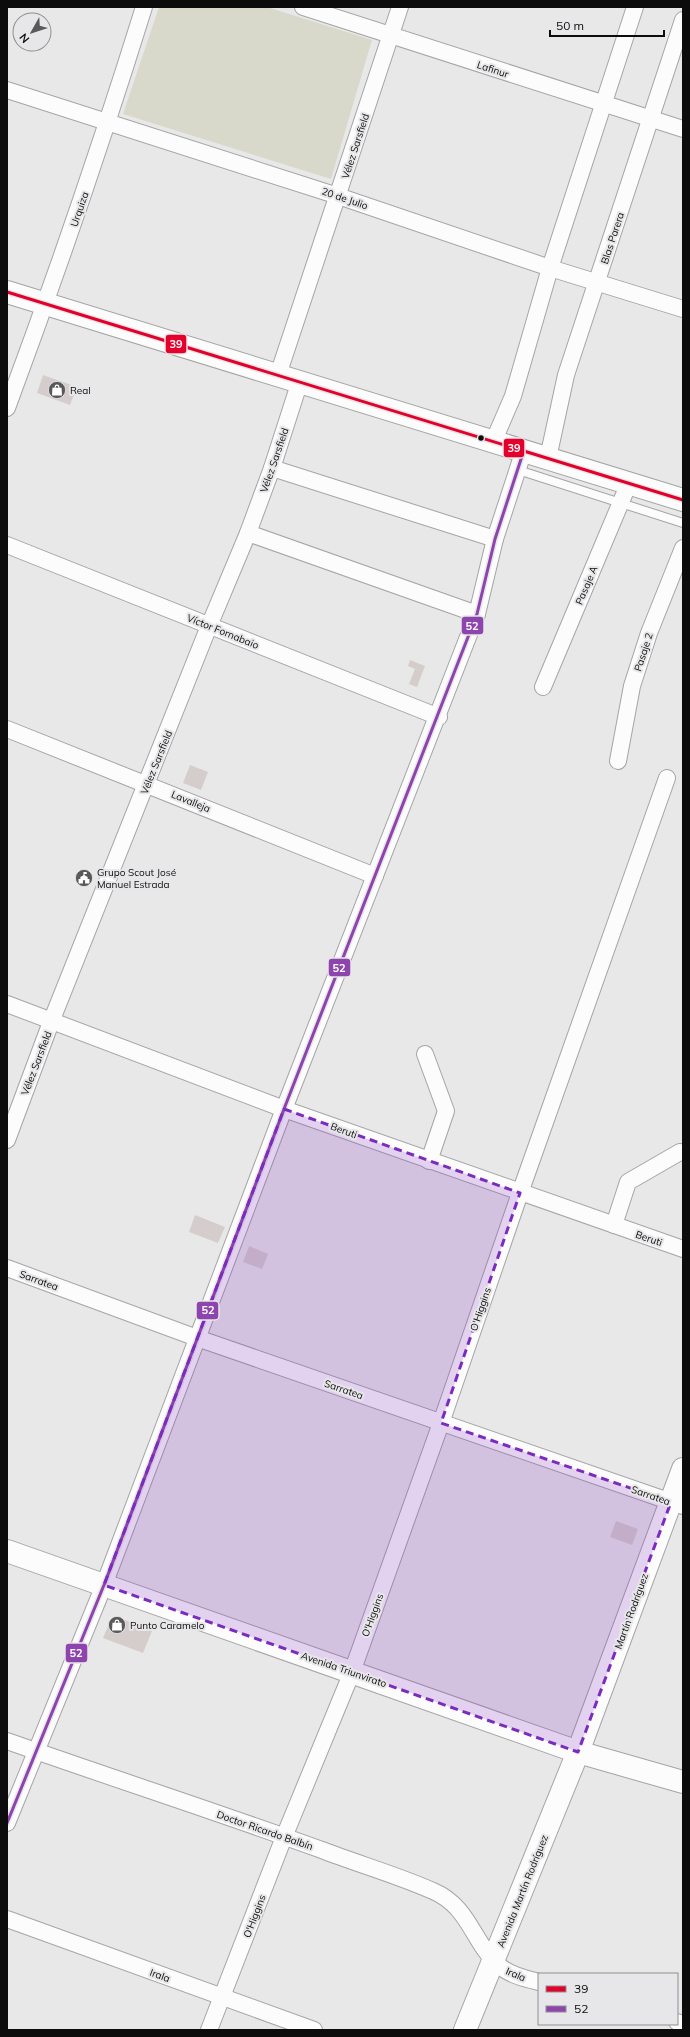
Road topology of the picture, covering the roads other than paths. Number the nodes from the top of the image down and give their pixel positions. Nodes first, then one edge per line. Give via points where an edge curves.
1 (144, 7) edge
2 (303, 7) edge
3 (400, 7) edge
4 (635, 7) edge
5 (683, 20) edge
6 (391, 36) junction
7 (7, 90) edge
8 (603, 104) junction
9 (651, 119) junction
10 (108, 122) junction
11 (683, 129) edge
12 (338, 196) junction
13 (550, 268) junction
14 (597, 282) junction
15 (7, 292) edge
16 (46, 304) junction
17 (683, 309) edge
18 (278, 375) junction
19 (300, 381) junction
20 (7, 408) edge
21 (494, 440) junction
22 (548, 458) junction
23 (521, 460) junction
24 (272, 468) junction
25 (625, 493) junction
26 (683, 500) edge
27 (683, 523) edge
28 (248, 533) junction
29 (495, 539) junction
30 (7, 545) edge
31 (683, 548) edge
32 (477, 614) junction
33 (209, 626) junction
34 (543, 687) dead end
35 (438, 717) junction
36 (7, 728) edge
37 (618, 761) dead end
38 (666, 778) dead end
39 (147, 783) junction
40 (375, 876) junction
41 (7, 1004) edge
42 (51, 1022) junction
43 (425, 1054) dead end
44 (284, 1109) junction
45 (7, 1140) edge
46 (680, 1152) dead end
47 (429, 1161) junction
48 (520, 1193) junction
49 (614, 1225) junction
50 (683, 1249) edge
51 (7, 1268) edge
52 (197, 1338) junction
53 (441, 1423) junction
54 (683, 1469) edge
55 (677, 1504) edge
56 (7, 1551) edge
57 (104, 1585) junction
58 (352, 1672) junction
59 (7, 1741) edge
60 (36, 1751) junction
61 (578, 1752) junction
62 (683, 1782) edge
63 (7, 1824) edge
64 (284, 1837) junction
65 (7, 1919) edge
66 (494, 1961) junction
67 (538, 1982) edge
68 (222, 1998) junction
69 (209, 2030) edge
70 (314, 2030) edge
71 (465, 2030) edge

1 - 10 street, Urquiza
2 - 6 street, Lafinur
3 - 6 street, Vélez Sarsfield
4 - 8 street
5 - 9 street, Blas Parera
6 - 8 street, Lafinur
6 - 12 street, Vélez Sarsfield
7 - 10 street, 20 de Julio
8 - 9 street, Lafinur
8 - 13 street
9 - 11 street, Lafinur
9 - 14 street, Blas Parera
10 - 12 street, 20 de Julio
10 - 16 street, Urquiza
12 - 13 street, 20 de Julio
12 - 18 street, Vélez Sarsfield
13 - 14 street, 20 de Julio
13 - 21 street via 513,396
14 - 17 street, 20 de Julio
14 - 22 street, Blas Parera via 566,375
15 - 16 street
16 - 18 street
16 - 20 street, Urquiza
18 - 19 street
19 - 21 street
19 - 24 street, Vélez Sarsfield
21 - 23 street
22 - 23 street
22 - 25 street
23 - 25 lane
23 - 29 street
24 - 28 street, Vélez Sarsfield
24 - 29 street
25 - 26 street
25 - 27 lane
25 - 34 street, Pasaje A
28 - 32 street
28 - 33 street, Vélez Sarsfield
29 - 32 street
30 - 33 street, Víctor Fornabaio
31 - 37 street, Pasaje 2 via 649,633 632,686
32 - 35 street
33 - 35 street, Víctor Fornabaio
33 - 39 street, Vélez Sarsfield
35 - 40 street
36 - 39 street, Lavalleja
38 - 48 street, O'Higgins
39 - 40 street, Lavalleja
39 - 42 street, Vélez Sarsfield
40 - 44 street
41 - 42 street, Beruti
42 - 44 street, Beruti
42 - 45 street, Vélez Sarsfield
43 - 47 street via 446,1111
44 - 47 street, Beruti
44 - 52 street
46 - 49 street via 628,1182
47 - 48 street, Beruti
48 - 49 street, Beruti
48 - 53 street, O'Higgins
49 - 50 street, Beruti
51 - 52 street, Sarratea
52 - 53 street, Sarratea
52 - 57 street
53 - 55 street, Sarratea
53 - 58 street, O'Higgins
54 - 55 street, Martín Rodríguez
55 - 61 street, Martín Rodríguez
56 - 57 street, Avenida Triunvirato
57 - 58 street, Avenida Triunvirato
57 - 60 street
58 - 61 street, Avenida Triunvirato
58 - 64 street, O'Higgins
59 - 60 street, Doctor Ricardo Balbín
60 - 63 street
60 - 64 street, Doctor Ricardo Balbín
61 - 62 street, Avenida Triunvirato
61 - 66 street, Avenida Martín Rodríguez
64 - 66 street, Doctor Ricardo Balbín via 434,1891 460,1911
64 - 68 street, O'Higgins
65 - 68 street, Irala
66 - 67 street, Irala via 512,1974
66 - 71 street, Avenida Martín Rodríguez
68 - 69 street, O'Higgins
68 - 70 street, Irala

